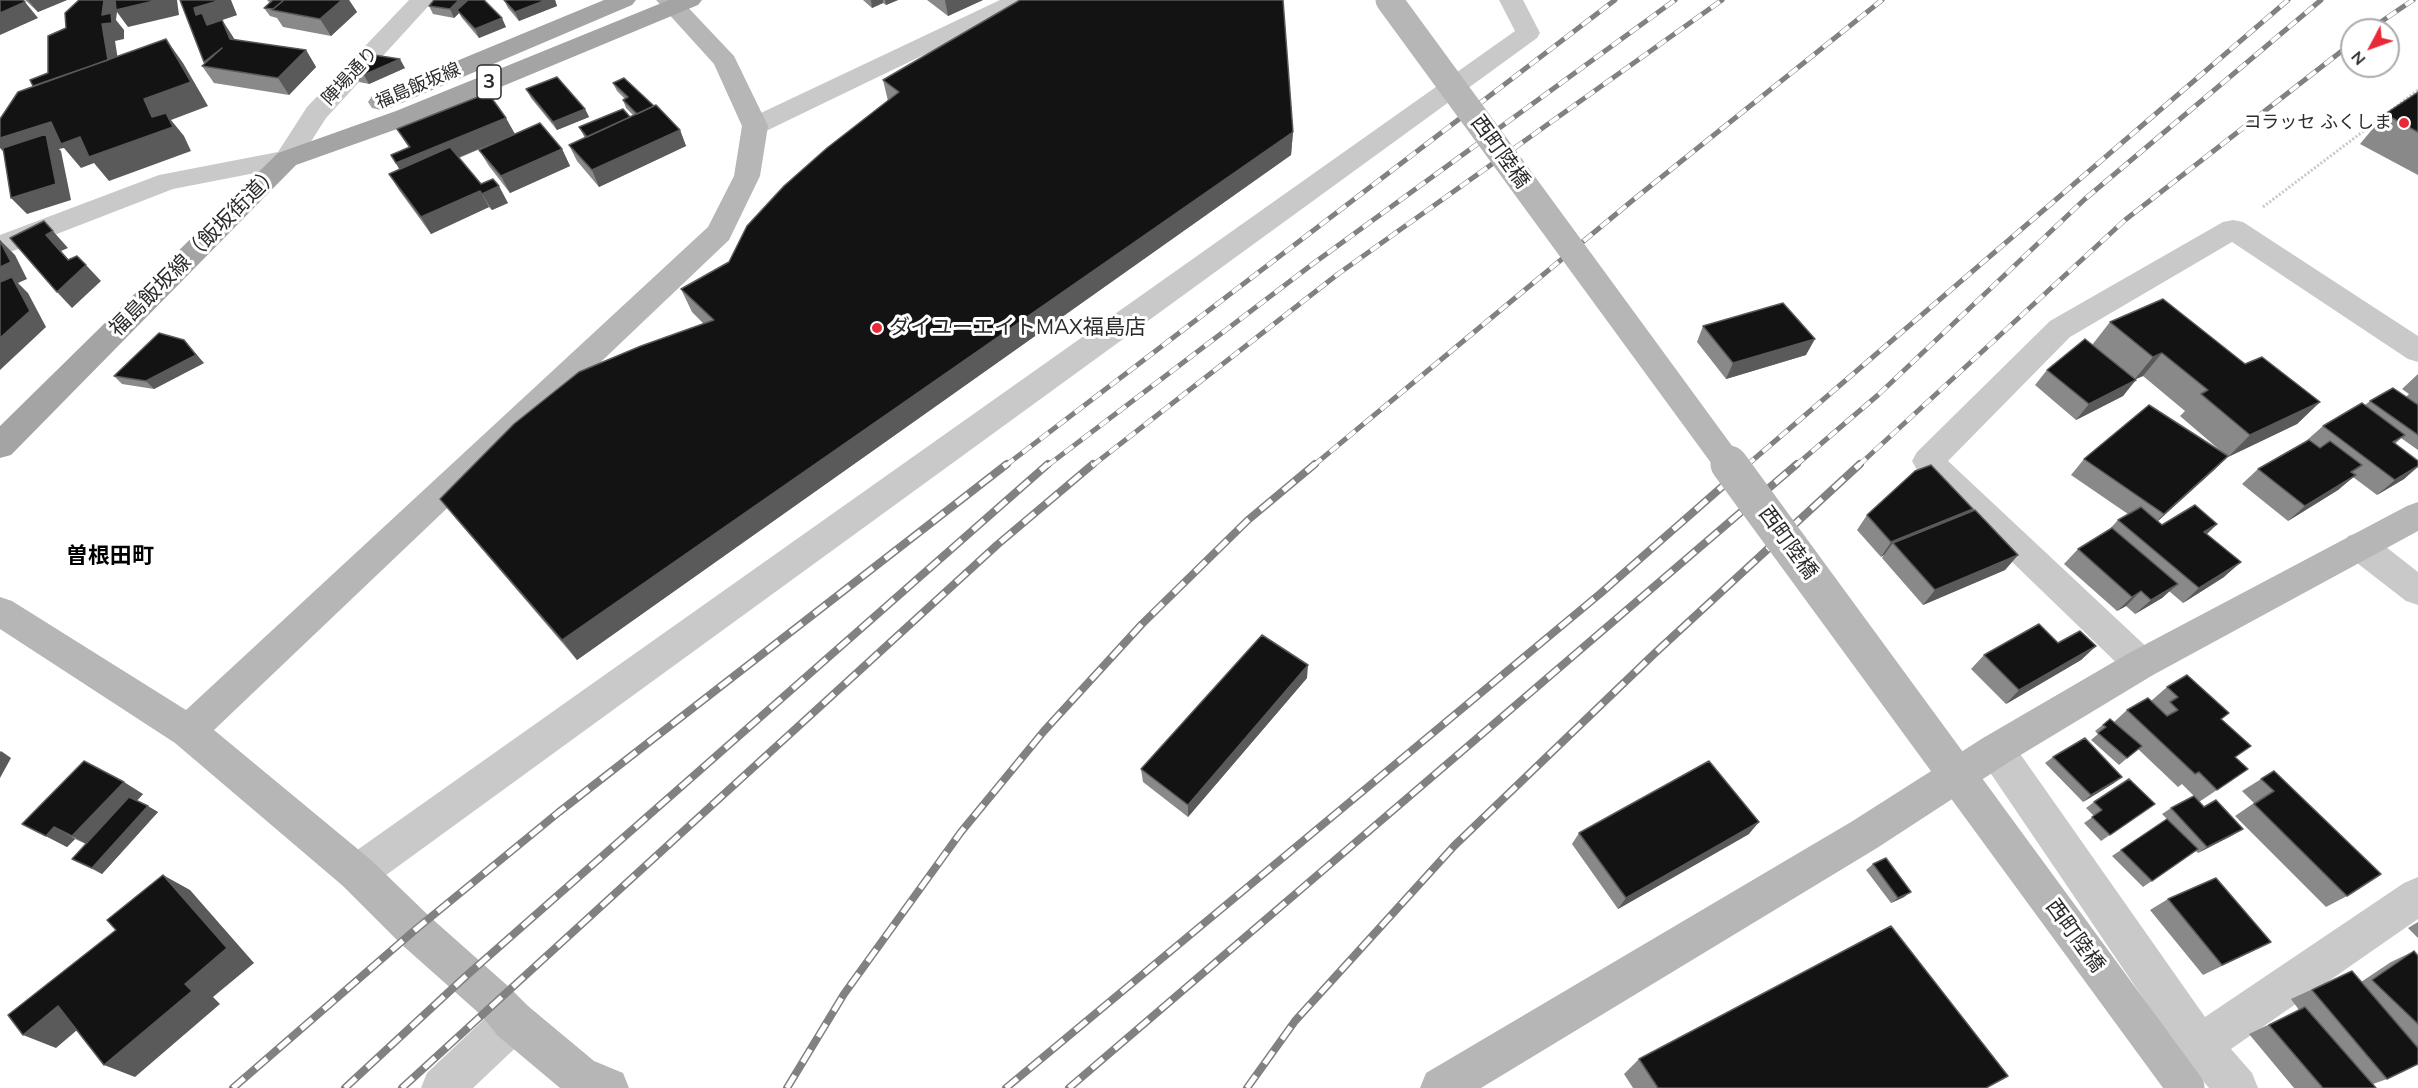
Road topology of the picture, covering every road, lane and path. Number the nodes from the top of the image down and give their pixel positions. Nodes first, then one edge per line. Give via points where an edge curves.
1 (422, 0) edge
2 (624, 0) edge
3 (1019, 0) edge
4 (1389, 0) edge
5 (1510, 0) edge
6 (677, 2) edge
7 (2418, 90) edge
8 (755, 126) junction
9 (287, 159) junction
10 (2233, 229) junction
11 (0, 246) edge
12 (2418, 351) edge
13 (0, 446) edge
14 (2418, 515) edge
15 (2360, 546) junction
16 (2418, 591) edge
17 (0, 611) edge
18 (2141, 664) junction
19 (188, 731) junction
20 (1996, 750) junction
21 (357, 873) junction
22 (2418, 896) edge
23 (513, 1021) junction
24 (2200, 1045) junction
25 (442, 1088) edge
26 (608, 1088) edge
27 (1441, 1088) edge
28 (2186, 1088) edge
29 (2237, 1088) edge

1 - 9 street, 陣場通り via 316,113
2 - 9 main road, 福島飯坂線 / 3 via 355,113
3 - 8 street
4 - 28 street, 西町陸橋, bridge
5 - 21 street via 1528,33
6 - 8 street via 725,61
6 - 9 main road, 福島飯坂線（飯坂街道） / 3 via 405,117
7 - 10 path
8 - 19 street via 747,176 719,233
9 - 11 street via 168,181
9 - 13 main road, 福島飯坂線（飯坂街道） / 3
10 - 12 street
10 - 18 street via 2060,329 1928,462
14 - 15 street
15 - 16 street
15 - 18 street
17 - 19 street
18 - 20 street
19 - 21 street
20 - 24 street
20 - 27 street via 1864,835
21 - 23 street
22 - 24 street
23 - 25 street
23 - 26 street via 580,1077
24 - 29 street

